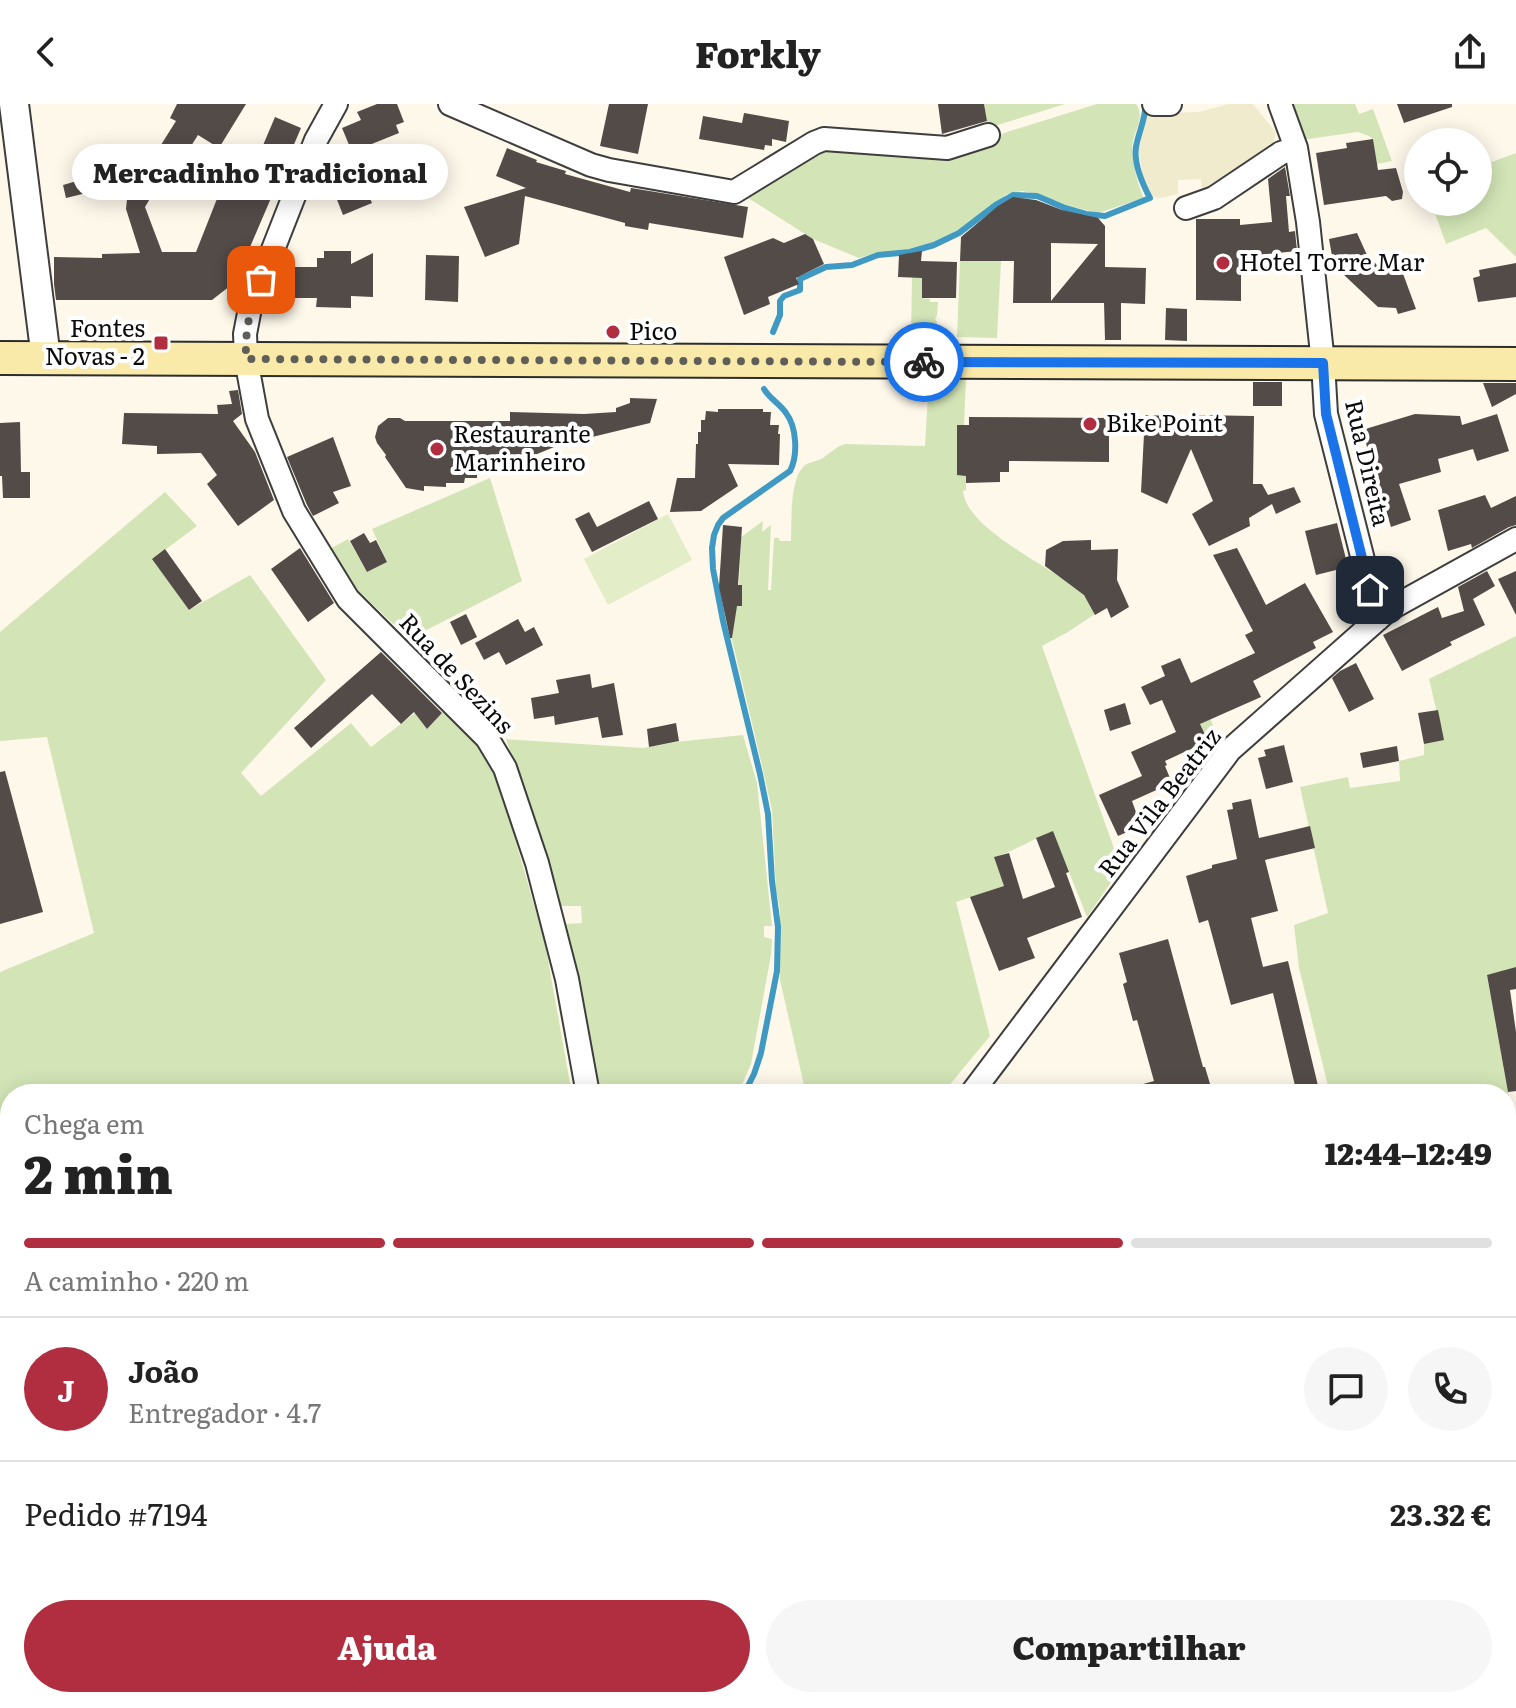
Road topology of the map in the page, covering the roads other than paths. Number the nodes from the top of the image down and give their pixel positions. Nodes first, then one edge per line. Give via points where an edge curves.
1 (14, 104) edge
2 (336, 104) edge
3 (450, 104) edge
4 (1154, 104) edge
5 (1170, 104) edge
6 (1280, 104) edge
7 (988, 135) dead end
8 (1296, 148) junction
9 (1186, 208) dead end
10 (0, 358) edge
11 (46, 358) junction
12 (246, 359) junction
13 (1323, 363) junction
14 (1516, 364) edge
15 (1516, 539) edge
16 (1378, 619) junction
17 (586, 1084) edge
18 (979, 1084) edge

1 - 11 street
2 - 12 street, Rua de Sezins via 316,140 250,308
3 - 7 street via 591,165 734,192 824,139 947,148
4 - 5 street
6 - 8 street, Rua Direita
8 - 9 street via 1214,198
8 - 13 street, Rua Direita
10 - 11 main road
11 - 12 main road
12 - 13 main road
12 - 17 street, Rua de Sezins via 257,419 294,511 348,599 487,738 505,768 563,964
13 - 14 main road
13 - 16 street, Rua Direita via 1326,414
15 - 16 street, Rua Vila Beatriz
16 - 18 street, Rua Vila Beatriz via 1230,750

